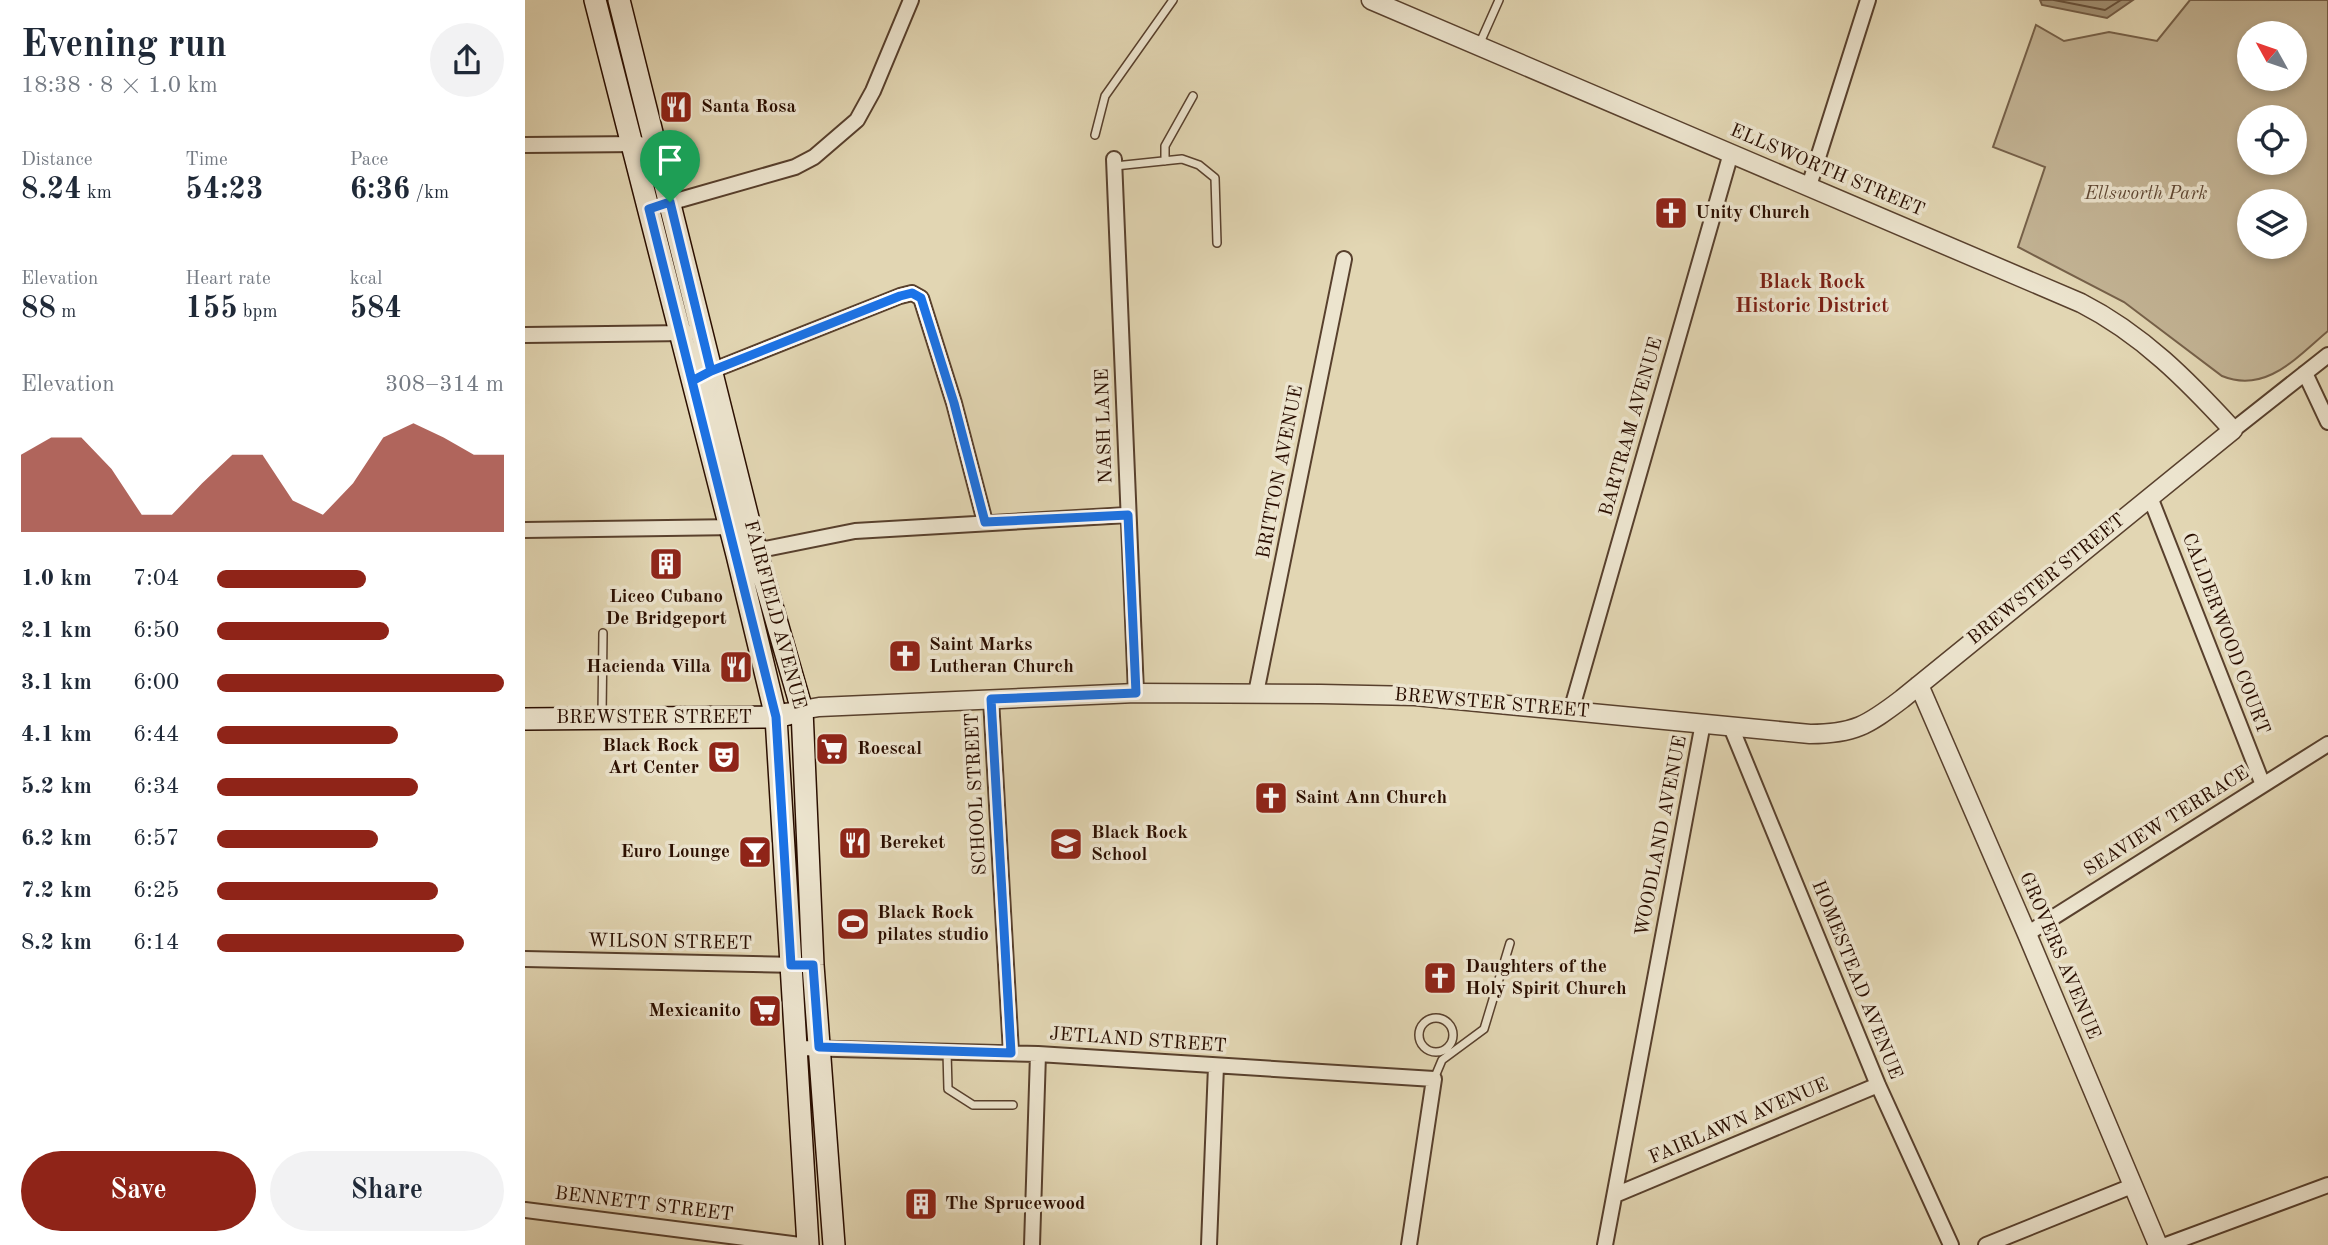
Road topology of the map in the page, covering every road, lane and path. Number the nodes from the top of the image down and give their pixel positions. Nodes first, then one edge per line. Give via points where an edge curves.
1 (595, 0) edge
2 (619, 0) edge
3 (911, 0) edge
4 (1173, 0) edge
5 (1371, 0) edge
6 (1499, 0) edge
7 (1868, 0) edge
8 (1479, 46) junction
9 (1193, 96) dead end
10 (1095, 135) dead end
11 (631, 144) junction
12 (655, 144) junction
13 (525, 145) edge
14 (1731, 153) junction
15 (1165, 161) junction
16 (1114, 162) joint
17 (1809, 186) junction
18 (670, 202) junction
19 (649, 209) junction
20 (1217, 243) dead end
21 (1344, 259) dead end
22 (681, 333) junction
23 (703, 333) junction
24 (525, 335) edge
25 (2328, 355) edge
26 (711, 371) junction
27 (2305, 373) junction
28 (692, 381) junction
29 (2328, 422) edge
30 (2233, 430) junction
31 (2150, 496) junction
32 (1128, 515) junction
33 (985, 522) junction
34 (739, 526) junction
35 (525, 530) edge
36 (747, 553) junction
37 (603, 633) dead end
38 (1919, 685) junction
39 (1136, 693) junction
40 (1256, 693) junction
41 (991, 699) junction
42 (801, 710) junction
43 (1571, 711) junction
44 (776, 717) junction
45 (525, 719) edge
46 (602, 719) junction
47 (1703, 723) junction
48 (1731, 727) junction
49 (2328, 744) edge
50 (2263, 785) junction
51 (2027, 934) junction
52 (1510, 943) dead end
53 (525, 959) edge
54 (791, 965) junction
55 (813, 965) junction
56 (819, 1047) junction
57 (797, 1048) junction
58 (1452, 1049) junction
59 (947, 1051) junction
60 (1011, 1053) junction
61 (1038, 1054) junction
62 (1216, 1066) junction
63 (1434, 1079) junction
64 (1878, 1085) junction
65 (1013, 1105) dead end
66 (2328, 1185) edge
67 (2132, 1186) junction
68 (1615, 1195) junction
69 (525, 1210) edge
70 (800, 1245) edge
71 (808, 1245) edge
72 (834, 1245) edge
73 (1032, 1245) edge
74 (1209, 1245) edge
75 (1409, 1245) edge
76 (1605, 1245) edge
77 (1951, 1245) edge
78 (1986, 1245) edge
79 (2158, 1245) edge
80 (2166, 1245) edge

1 - 11 main road, FAIRFIELD AVENUE
2 - 12 main road, FAIRFIELD AVENUE
3 - 18 street via 873,91 857,120 834,142 795,167
4 - 10 lane via 1105,96
5 - 8 street, ELLSWORTH STREET
6 - 8 lane
7 - 17 street
8 - 14 street, ELLSWORTH STREET
9 - 15 lane via 1165,146
11 - 12 street
11 - 13 street
11 - 19 main road, FAIRFIELD AVENUE
12 - 18 main road, FAIRFIELD AVENUE
14 - 17 street, ELLSWORTH STREET
14 - 43 street, BARTRAM AVENUE
15 - 16 lane
15 - 20 lane via 1182,159 1215,178
16 - 32 street, NASH LANE
17 - 30 street, ELLSWORTH STREET via 2050,288 2111,319 2165,361
18 - 19 street
18 - 23 main road, FAIRFIELD AVENUE
19 - 22 main road, FAIRFIELD AVENUE
21 - 40 street, BRITTON AVENUE
22 - 23 street
22 - 24 street
22 - 28 main road, FAIRFIELD AVENUE
23 - 26 main road, FAIRFIELD AVENUE
25 - 27 street, BREWSTER STREET
26 - 28 street
26 - 33 street via 912,293 921,298
26 - 34 main road, FAIRFIELD AVENUE
27 - 29 street
27 - 30 street, BREWSTER STREET
28 - 34 main road, FAIRFIELD AVENUE
30 - 31 street, BREWSTER STREET
31 - 38 street, BREWSTER STREET
31 - 50 street, CALDERWOOD COURT
32 - 33 street
32 - 39 street, NASH LANE
33 - 36 street via 855,531
34 - 35 street
34 - 36 main road, FAIRFIELD AVENUE
36 - 42 main road, FAIRFIELD AVENUE
36 - 44 main road, FAIRFIELD AVENUE
37 - 46 lane
38 - 48 street, BREWSTER STREET via 1867,724 1844,732 1810,734
38 - 51 street, GROVERS AVENUE
39 - 40 street, BREWSTER STREET
39 - 41 street, BREWSTER STREET
40 - 43 street, BREWSTER STREET via 1415,696
41 - 42 street, BREWSTER STREET
41 - 60 street, SCHOOL STREET
42 - 44 main road, BREWSTER STREET
42 - 55 main road, FAIRFIELD AVENUE
43 - 47 street, BREWSTER STREET
44 - 46 main road, BREWSTER STREET
44 - 54 main road, FAIRFIELD AVENUE
45 - 46 main road, BREWSTER STREET
47 - 48 street, BREWSTER STREET
47 - 68 street, WOODLAND AVENUE
48 - 64 street, HOMESTEAD AVENUE
49 - 50 street, SEAVIEW TERRACE
50 - 51 street, SEAVIEW TERRACE
51 - 67 street, GROVERS AVENUE
52 - 58 lane via 1484,1029
53 - 54 street, WILSON STREET
54 - 55 street, WILSON STREET
54 - 57 main road, FAIRFIELD AVENUE
55 - 56 main road, FAIRFIELD AVENUE
56 - 57 street, JETLAND STREET
56 - 59 street, JETLAND STREET
56 - 72 main road, FAIRFIELD AVENUE
57 - 71 main road, FAIRFIELD AVENUE
58 - 58 lane via 1450,1025 1435,1018 1425,1023 1419,1032 1424,1047 1433,1052
58 - 63 lane
59 - 60 street, JETLAND STREET
59 - 65 lane via 948,1089 973,1105
60 - 61 street, JETLAND STREET
61 - 62 street, JETLAND STREET
61 - 73 street
62 - 63 street, JETLAND STREET
62 - 74 street
63 - 75 street
64 - 68 street, FAIRLAWN AVENUE
64 - 77 street, HOMESTEAD AVENUE
66 - 80 street
67 - 78 street
67 - 79 street, GROVERS AVENUE
68 - 76 street, WOODLAND AVENUE
69 - 70 street, BENNETT STREET

